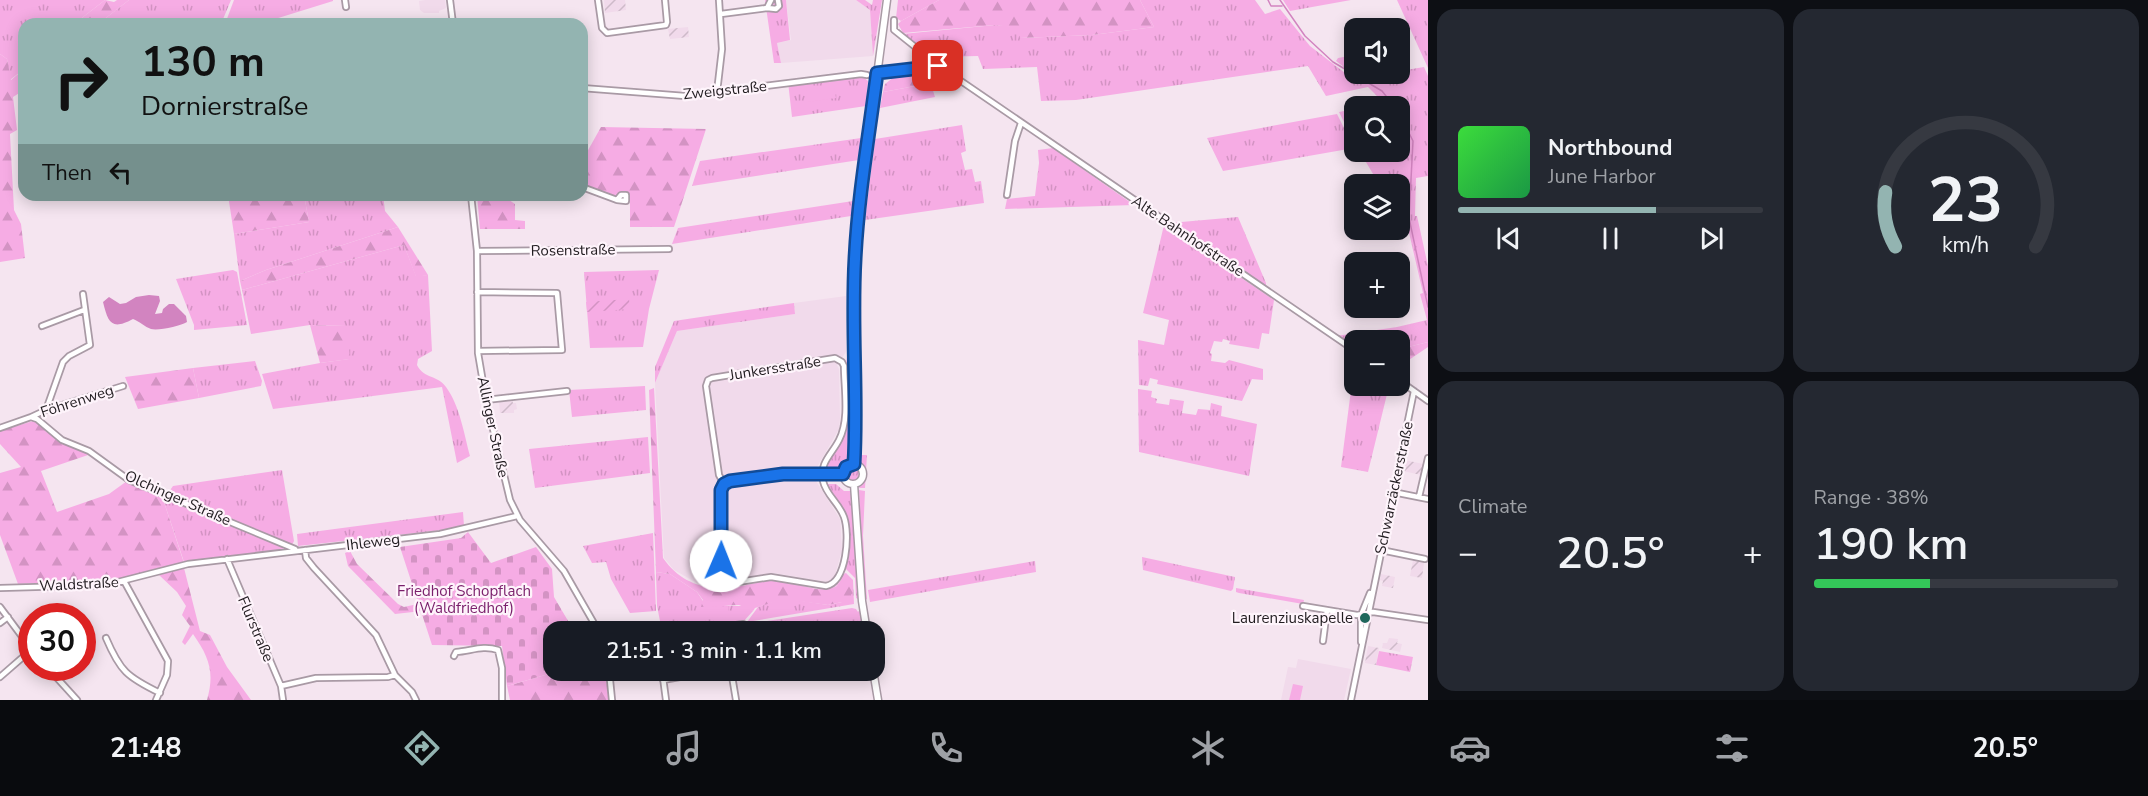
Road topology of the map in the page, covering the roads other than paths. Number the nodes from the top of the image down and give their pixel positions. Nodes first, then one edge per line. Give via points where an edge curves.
1 (450, 0) edge
2 (598, 0) edge
3 (665, 0) edge
4 (719, 0) edge
5 (771, 0) edge
6 (778, 0) edge
7 (887, 0) edge
8 (767, 8) junction
9 (721, 14) junction
10 (452, 18) edge
11 (894, 20) dead end
12 (927, 66) junction
13 (877, 73) junction
14 (867, 75) dead end
15 (588, 88) edge
16 (717, 92) junction
17 (1021, 123) junction
18 (588, 189) edge
19 (1007, 195) dead end
20 (617, 200) dead end
21 (472, 201) edge
22 (669, 249) dead end
23 (477, 251) junction
24 (477, 292) junction
25 (83, 294) dead end
26 (84, 310) junction
27 (42, 326) dead end
28 (1344, 343) edge
29 (478, 351) junction
30 (123, 386) dead end
31 (1410, 387) edge
32 (1414, 390) junction
33 (567, 391) dead end
34 (486, 400) junction
35 (1428, 401) edge
36 (46, 410) junction
37 (31, 417) junction
38 (0, 428) edge
39 (1428, 458) edge
40 (854, 464) junction
41 (843, 474) junction
42 (822, 475) junction
43 (724, 484) junction
44 (854, 484) junction
45 (1393, 492) junction
46 (1419, 497) junction
47 (1428, 499) edge
48 (517, 516) junction
49 (297, 550) junction
50 (305, 550) junction
51 (1381, 550) junction
52 (227, 559) junction
53 (1425, 559) dead end
54 (124, 581) junction
55 (1374, 585) junction
56 (0, 588) edge
57 (1303, 606) dead end
58 (0, 607) edge
59 (1327, 610) junction
60 (1369, 613) junction
61 (1361, 615) junction
62 (8, 617) junction
63 (1428, 620) edge
64 (593, 621) edge
65 (865, 621) edge
66 (0, 623) edge
67 (1363, 626) junction
68 (18, 631) edge
69 (106, 638) dead end
70 (1323, 641) dead end
71 (454, 656) dead end
72 (18, 661) edge
73 (394, 675) junction
74 (0, 677) edge
75 (60, 681) edge
76 (610, 681) edge
77 (663, 681) edge
78 (733, 681) edge
79 (875, 681) edge
80 (281, 686) junction
81 (160, 693) junction
82 (77, 700) edge
83 (156, 700) edge
84 (283, 700) edge
85 (416, 700) edge
86 (502, 700) edge
87 (612, 700) edge
88 (666, 700) edge
89 (736, 700) edge
90 (878, 700) edge
91 (1351, 700) edge

1 - 10 street
2 - 3 street via 602,28 607,33 664,26 668,22
4 - 9 street
5 - 8 street
6 - 8 street via 777,8
7 - 13 street
8 - 9 street
9 - 16 street
11 - 12 street via 894,30 924,54
12 - 13 street
12 - 17 street, Alte Bahnhofstraße via 942,68
13 - 40 street via 855,258
14 - 16 street, Zweigstraße
15 - 16 street, Zweigstraße via 679,96
17 - 19 street
17 - 28 street, Alte Bahnhofstraße
18 - 20 street
21 - 23 street, Allinger Straße
22 - 23 street, Rosenstraße
23 - 24 street, Allinger Straße
24 - 29 street, Allinger Straße
24 - 29 street via 557,293 562,350
25 - 26 street
26 - 27 street
26 - 36 street via 90,345 63,362
29 - 34 street, Allinger Straße
30 - 36 street, Föhrenweg
31 - 32 street
32 - 35 street
32 - 45 street, Schwarzäckerstraße
33 - 34 street
34 - 48 street, Allinger Straße via 506,487
36 - 37 street, Föhrenweg
37 - 38 street
37 - 49 street, Olchinger Straße via 129,480
39 - 46 street
40 - 41 street via 846,467
40 - 44 street via 860,467 862,476
41 - 42 street
41 - 44 street via 846,481
42 - 43 street via 771,475
42 - 43 street via 825,489 843,515 847,536 846,555 837,580 826,586 771,577 732,584 724,581
42 - 43 street, Junkersstraße via 827,457 842,433 843,363 838,359 712,378 707,382 719,475
44 - 65 street
45 - 46 street
45 - 51 street, Schwarzäckerstraße
46 - 47 street
48 - 50 street, Ihleweg via 440,534
48 - 64 street, Allinger Straße via 564,572
49 - 50 street, Ihleweg
49 - 52 street, Ihleweg
50 - 73 street via 314,568 376,635
51 - 53 street
51 - 55 street, Schwarzäckerstraße
52 - 54 street, Waldstraße via 188,564
52 - 80 street, Flurstraße
54 - 56 street, Waldstraße
54 - 81 street via 168,661
55 - 60 street, Schwarzäckerstraße
55 - 61 street, Schwarzäckerstraße
57 - 59 street
58 - 62 street
59 - 61 street
59 - 70 street
60 - 61 street
60 - 63 street
60 - 67 street, Schwarzäckerstraße
61 - 67 street
62 - 66 street
62 - 68 street
67 - 91 street
69 - 81 street via 124,671
71 - 86 street via 474,648 498,650
72 - 74 street
73 - 80 street via 316,678
73 - 85 street
75 - 82 street
76 - 87 street
77 - 88 street
78 - 89 street
79 - 90 street
80 - 84 street, Flurstraße
81 - 83 street

